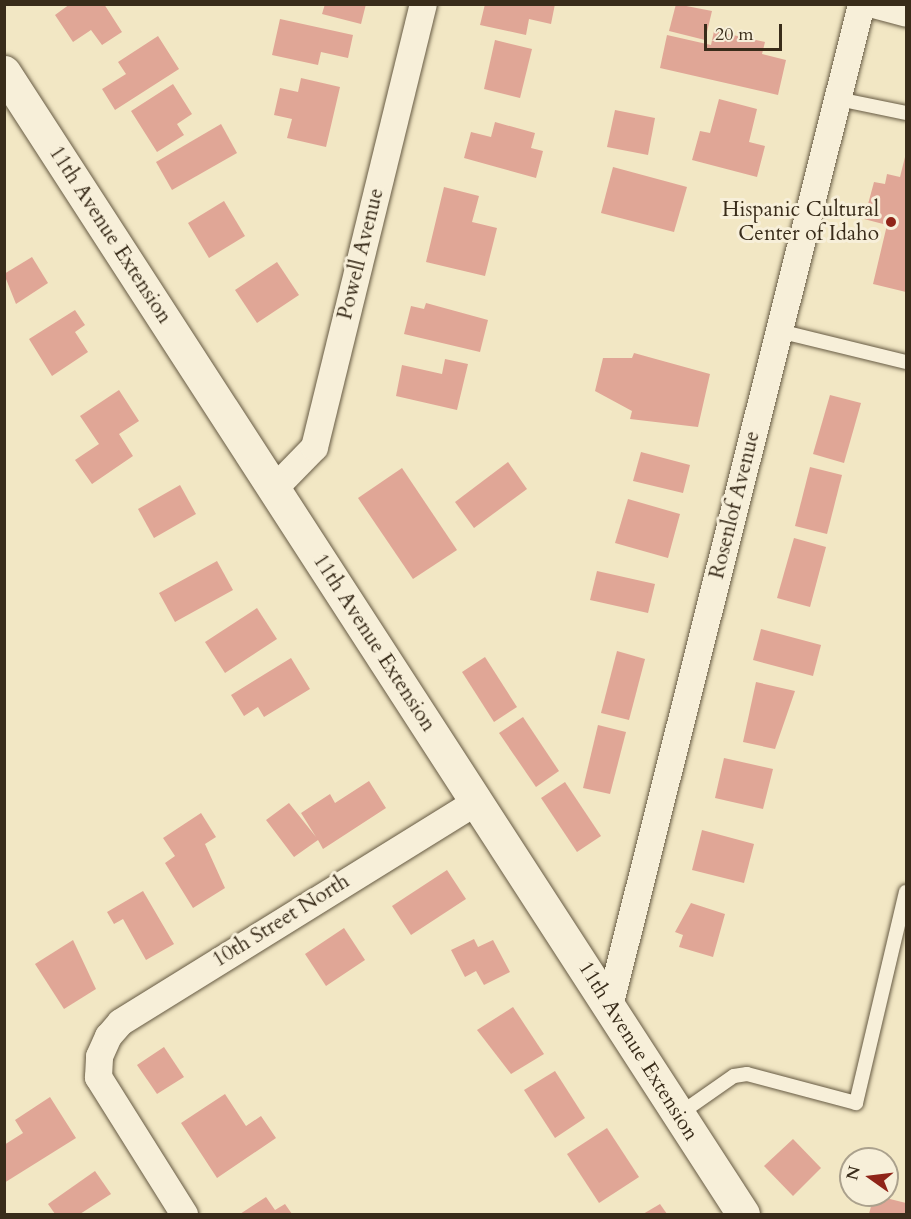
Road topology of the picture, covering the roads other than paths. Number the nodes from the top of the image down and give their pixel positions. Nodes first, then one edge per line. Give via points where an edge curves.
1 (423, 4) edge
2 (861, 4) edge
3 (873, 4) edge
4 (906, 13) edge
5 (4, 72) edge
6 (838, 99) junction
7 (906, 113) edge
8 (779, 331) junction
9 (906, 362) edge
10 (274, 488) junction
11 (477, 801) junction
12 (906, 892) edge
13 (609, 1006) junction
14 (678, 1115) junction
15 (184, 1215) edge
16 (743, 1215) edge

1 - 10 street, Powell Avenue via 314,447
2 - 6 street, Rosenlof Avenue
3 - 4 street
5 - 10 street, 11th Avenue Extension
6 - 7 lane
6 - 8 street, Rosenlof Avenue
8 - 9 lane
8 - 13 street, Rosenlof Avenue
10 - 11 street, 11th Avenue Extension
11 - 13 street, 11th Avenue Extension
11 - 15 street, 10th Street North via 120,1022 99,1056 98,1077
12 - 14 lane via 856,1103 747,1074 734,1076
13 - 14 street, 11th Avenue Extension
14 - 16 street, 11th Avenue Extension

